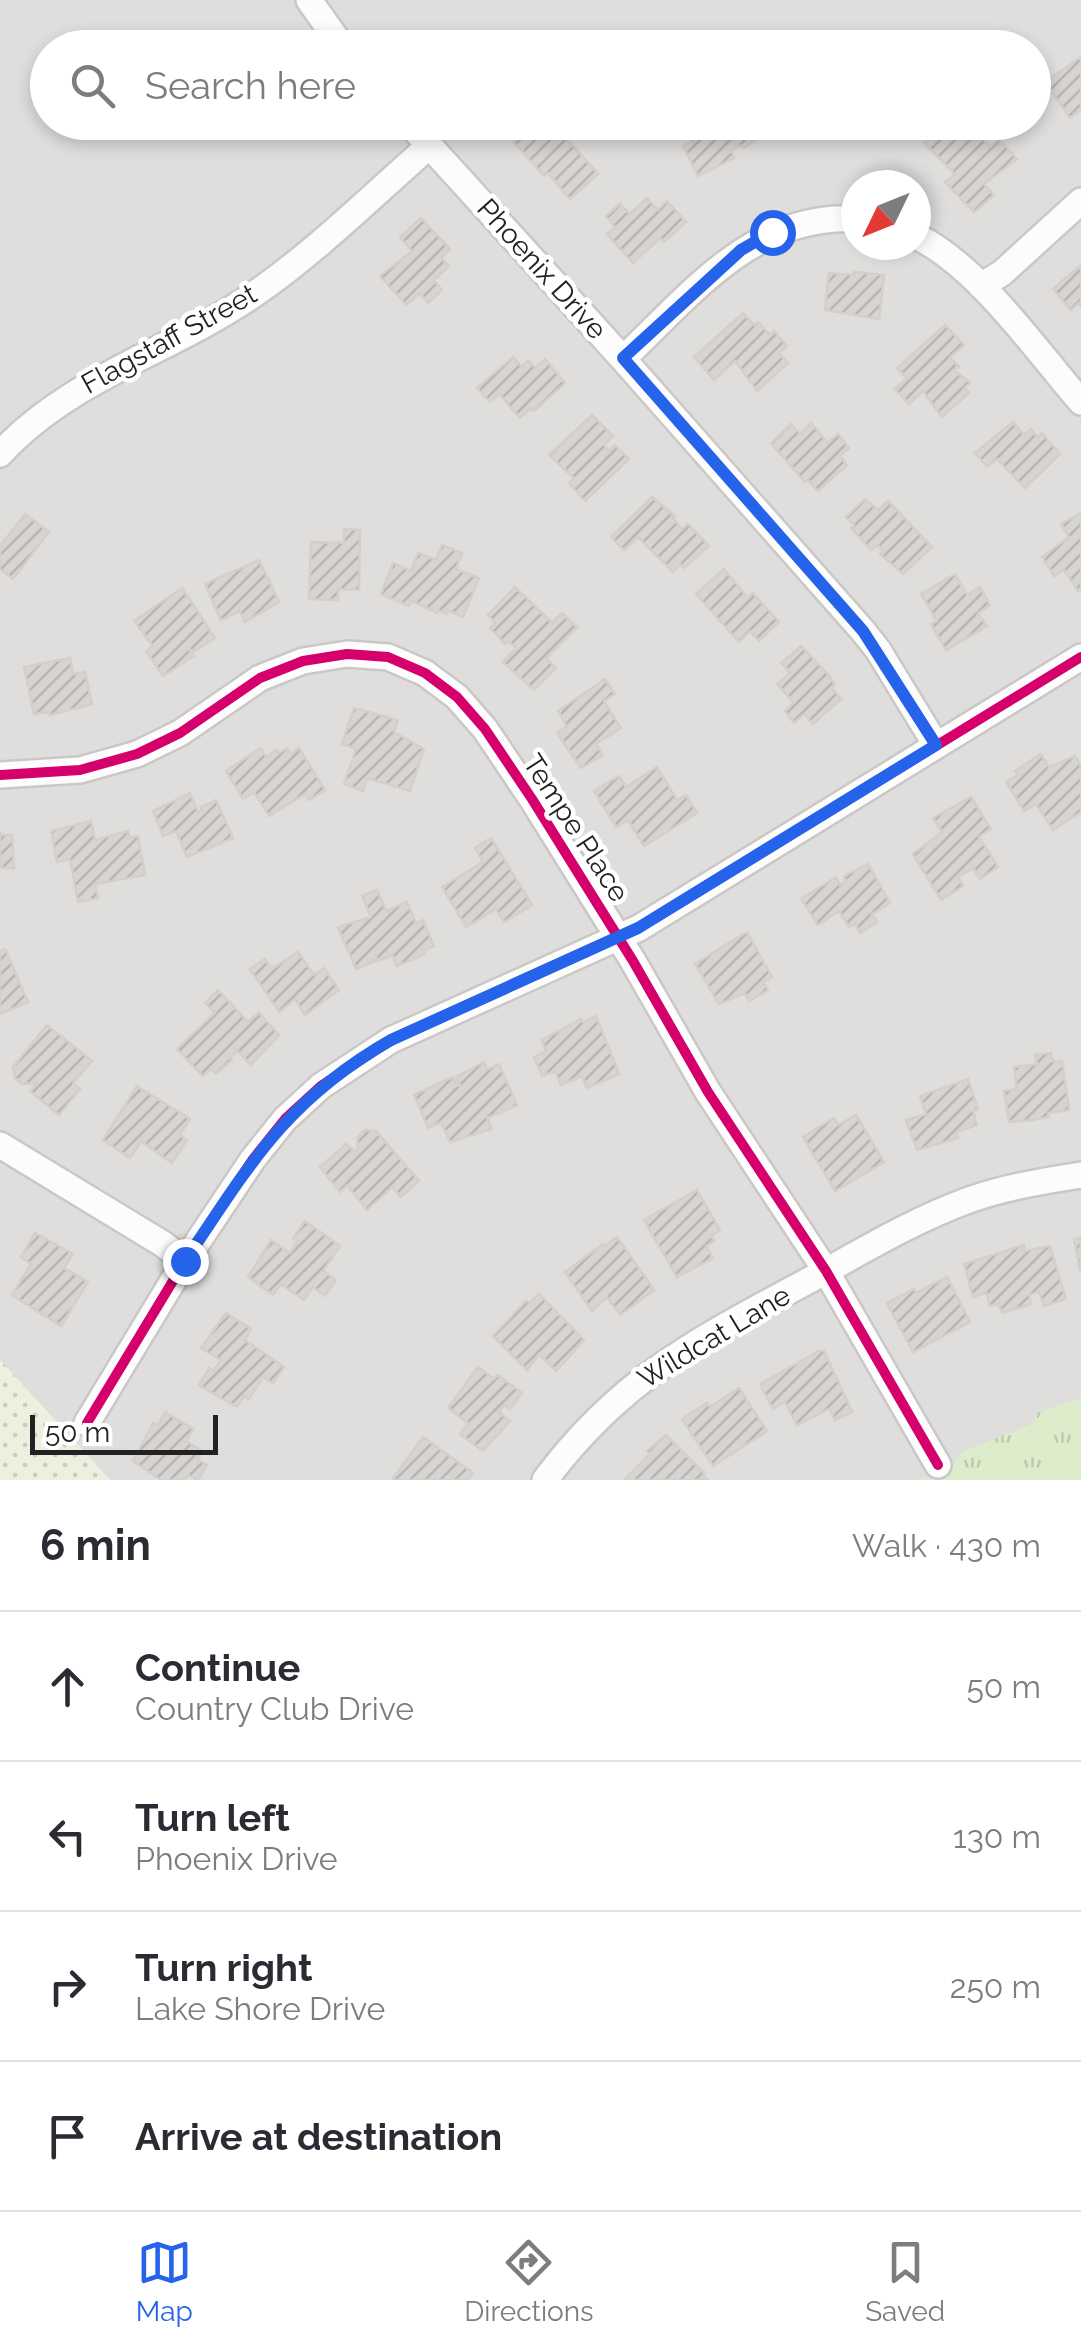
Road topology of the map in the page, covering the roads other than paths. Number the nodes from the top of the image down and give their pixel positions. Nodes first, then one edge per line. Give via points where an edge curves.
1 (309, 0) edge
2 (330, 30) edge
3 (424, 140) edge
4 (429, 146) junction
5 (1081, 201) edge
6 (841, 220) edge
7 (931, 245) edge
8 (980, 286) junction
9 (623, 358) junction
10 (1081, 402) edge
11 (6, 437) edge
12 (1081, 657) edge
13 (936, 745) junction
14 (0, 774) edge
15 (619, 938) junction
16 (0, 1145) edge
17 (1081, 1176) edge
18 (185, 1261) junction
19 (826, 1271) junction
20 (86, 1423) dead end
21 (938, 1465) dead end
22 (545, 1480) edge

1 - 2 street
3 - 4 street, Phoenix Drive
4 - 9 street, Phoenix Drive
4 - 11 street, Flagstaff Street via 251,296 105,374
5 - 8 street
6 - 9 street via 806,221 741,250
7 - 8 street
8 - 10 street
9 - 13 street, Phoenix Drive via 870,640
12 - 13 street
13 - 15 street
14 - 15 street, Tempe Place via 80,770 137,754 260,678 302,661 388,657 458,697 485,729
15 - 18 street via 391,1040 321,1086 253,1159
15 - 19 street, Tempe Place via 708,1092
16 - 18 street
17 - 19 street, Wildcat Lane via 968,1200
18 - 20 street
19 - 21 street, Tempe Place
19 - 22 street, Wildcat Lane via 687,1347 624,1392

